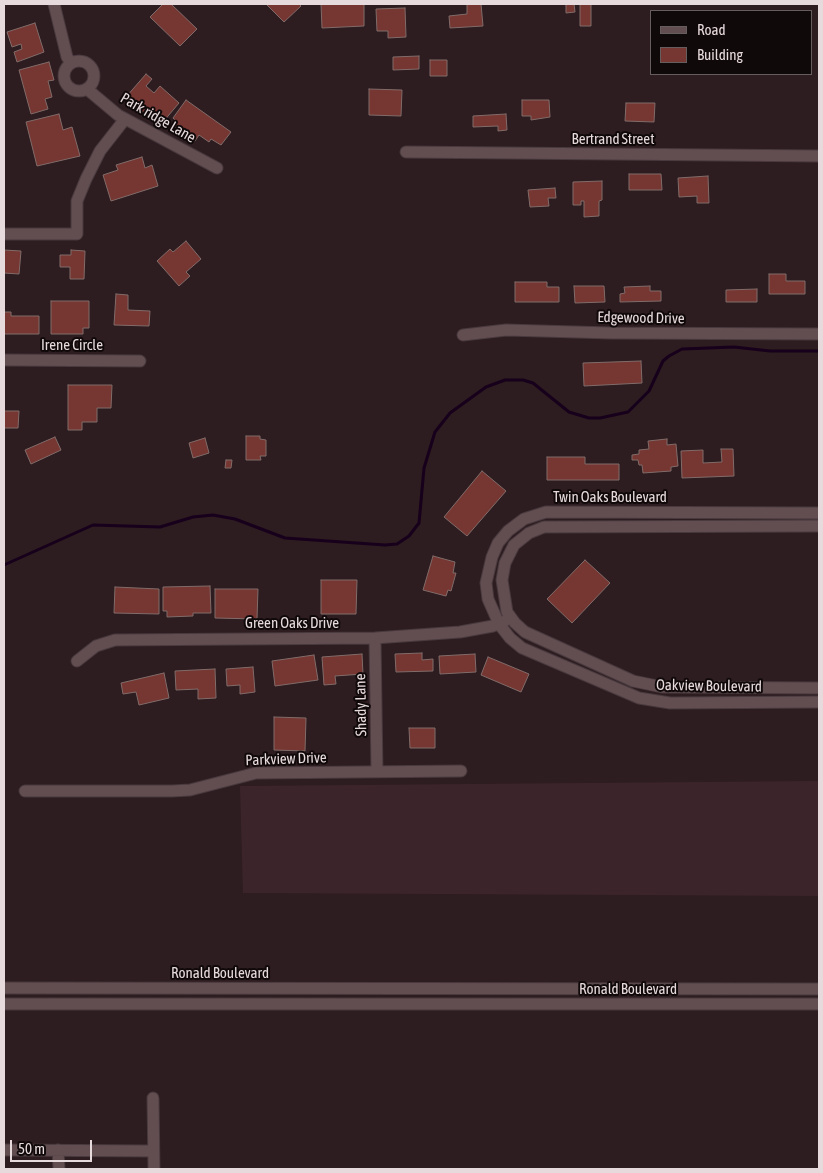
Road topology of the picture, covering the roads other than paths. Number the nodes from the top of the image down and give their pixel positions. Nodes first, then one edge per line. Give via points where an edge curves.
1 (54, 4) edge
2 (71, 63) junction
3 (86, 89) junction
4 (125, 119) junction
5 (406, 152) dead end
6 (819, 156) edge
7 (217, 168) dead end
8 (4, 234) edge
9 (819, 334) edge
10 (463, 335) dead end
11 (4, 360) edge
12 (140, 361) dead end
13 (819, 513) edge
14 (819, 526) edge
15 (511, 618) junction
16 (500, 624) junction
17 (376, 638) junction
18 (77, 661) dead end
19 (819, 688) edge
20 (819, 702) edge
21 (461, 771) dead end
22 (377, 772) junction
23 (25, 791) dead end
24 (4, 988) edge
25 (87, 988) junction
26 (262, 988) junction
27 (436, 988) junction
28 (617, 989) junction
29 (792, 989) junction
30 (819, 989) edge
31 (4, 1004) edge
32 (87, 1004) junction
33 (262, 1004) junction
34 (436, 1004) junction
35 (616, 1004) junction
36 (792, 1004) junction
37 (819, 1004) edge
38 (153, 1098) dead end
39 (4, 1150) edge
40 (58, 1150) junction
41 (154, 1151) junction
42 (59, 1169) edge
43 (154, 1169) edge

1 - 2 street, Park ridge Lane
2 - 3 street, Park ridge Lane via 65,71 68,86 76,91
2 - 3 street via 80,61 92,68 92,82
3 - 4 street, Park ridge Lane
4 - 7 street, Park ridge Lane
4 - 8 street via 100,151 86,179 77,201 77,234
5 - 6 street, Bertrand Street
9 - 10 street, Edgewood Drive via 506,330
11 - 12 street, Irene Circle
13 - 16 street, Twin Oaks Boulevard via 561,510 532,515 508,531 498,543 490,563 486,590
14 - 15 street, Twin Oaks Boulevard via 544,526 519,541 505,563 503,594
15 - 16 street, Green Oaks Drive
15 - 19 street, Oakview Boulevard via 534,637 648,686
16 - 17 street, Green Oaks Drive via 460,632
16 - 20 street, Oakview Boulevard via 510,638 533,653 645,700 670,703
17 - 18 street, Green Oaks Drive via 114,640 104,642
17 - 22 street, Shady Lane
21 - 22 street, Parkview Drive
22 - 23 street, Parkview Drive via 256,773 190,790 172,791
24 - 25 street, Ronald Boulevard
25 - 26 street, Ronald Boulevard
25 - 32 street
26 - 27 street, Ronald Boulevard
26 - 33 street
27 - 28 street, Ronald Boulevard
27 - 34 street
28 - 29 street, Ronald Boulevard
28 - 35 street
29 - 30 street, Ronald Boulevard
29 - 36 street
31 - 32 street, Ronald Boulevard
32 - 33 street, Ronald Boulevard
33 - 34 street, Ronald Boulevard
34 - 35 street, Ronald Boulevard
35 - 36 street, Ronald Boulevard
36 - 37 street, Ronald Boulevard
38 - 41 street
39 - 40 street
40 - 41 street
40 - 42 street
41 - 43 street

